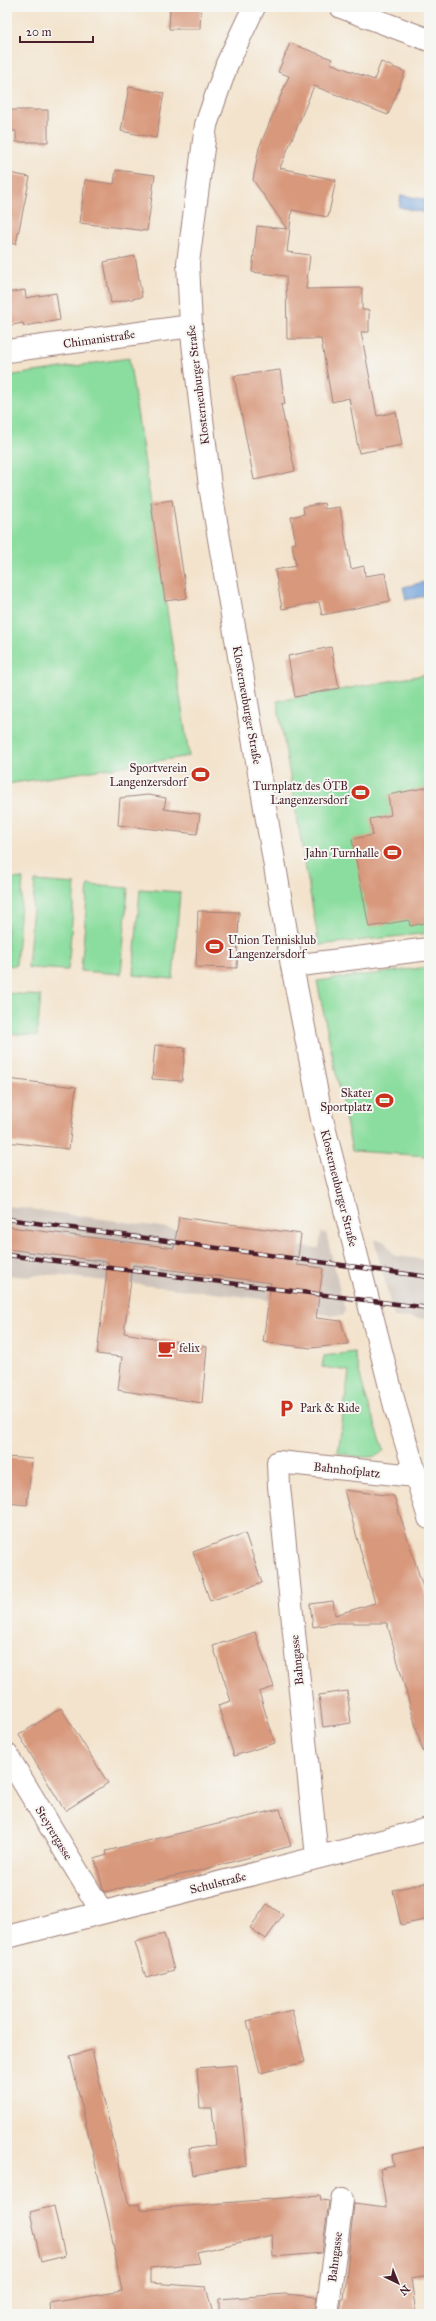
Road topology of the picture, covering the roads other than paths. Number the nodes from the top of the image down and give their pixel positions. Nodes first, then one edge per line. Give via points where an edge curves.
1 (254, 7) edge
2 (341, 7) edge
3 (429, 40) edge
4 (191, 326) junction
5 (7, 352) edge
6 (429, 949) edge
7 (292, 966) junction
8 (278, 1462) joint
9 (415, 1476) junction
10 (429, 1518) edge
11 (7, 1755) edge
12 (429, 1829) edge
13 (317, 1857) junction
14 (102, 1912) junction
15 (7, 1937) edge
16 (342, 2200) dead end
17 (328, 2314) edge

1 - 4 street, Klosterneuburger Straße via 227,64 206,125 188,263
2 - 3 street
4 - 5 street, Chimanistraße
4 - 7 street, Klosterneuburger Straße via 210,486
6 - 7 street
7 - 9 street, Klosterneuburger Straße via 322,1119
8 - 9 street, Bahnhofplatz
8 - 13 street, Bahngasse
9 - 10 street, Klosterneuburger Straße
11 - 14 street, Steyrergasse
12 - 13 street, Schulstraße
13 - 14 street, Schulstraße
14 - 15 street, Schulstraße
16 - 17 street, Bahngasse

